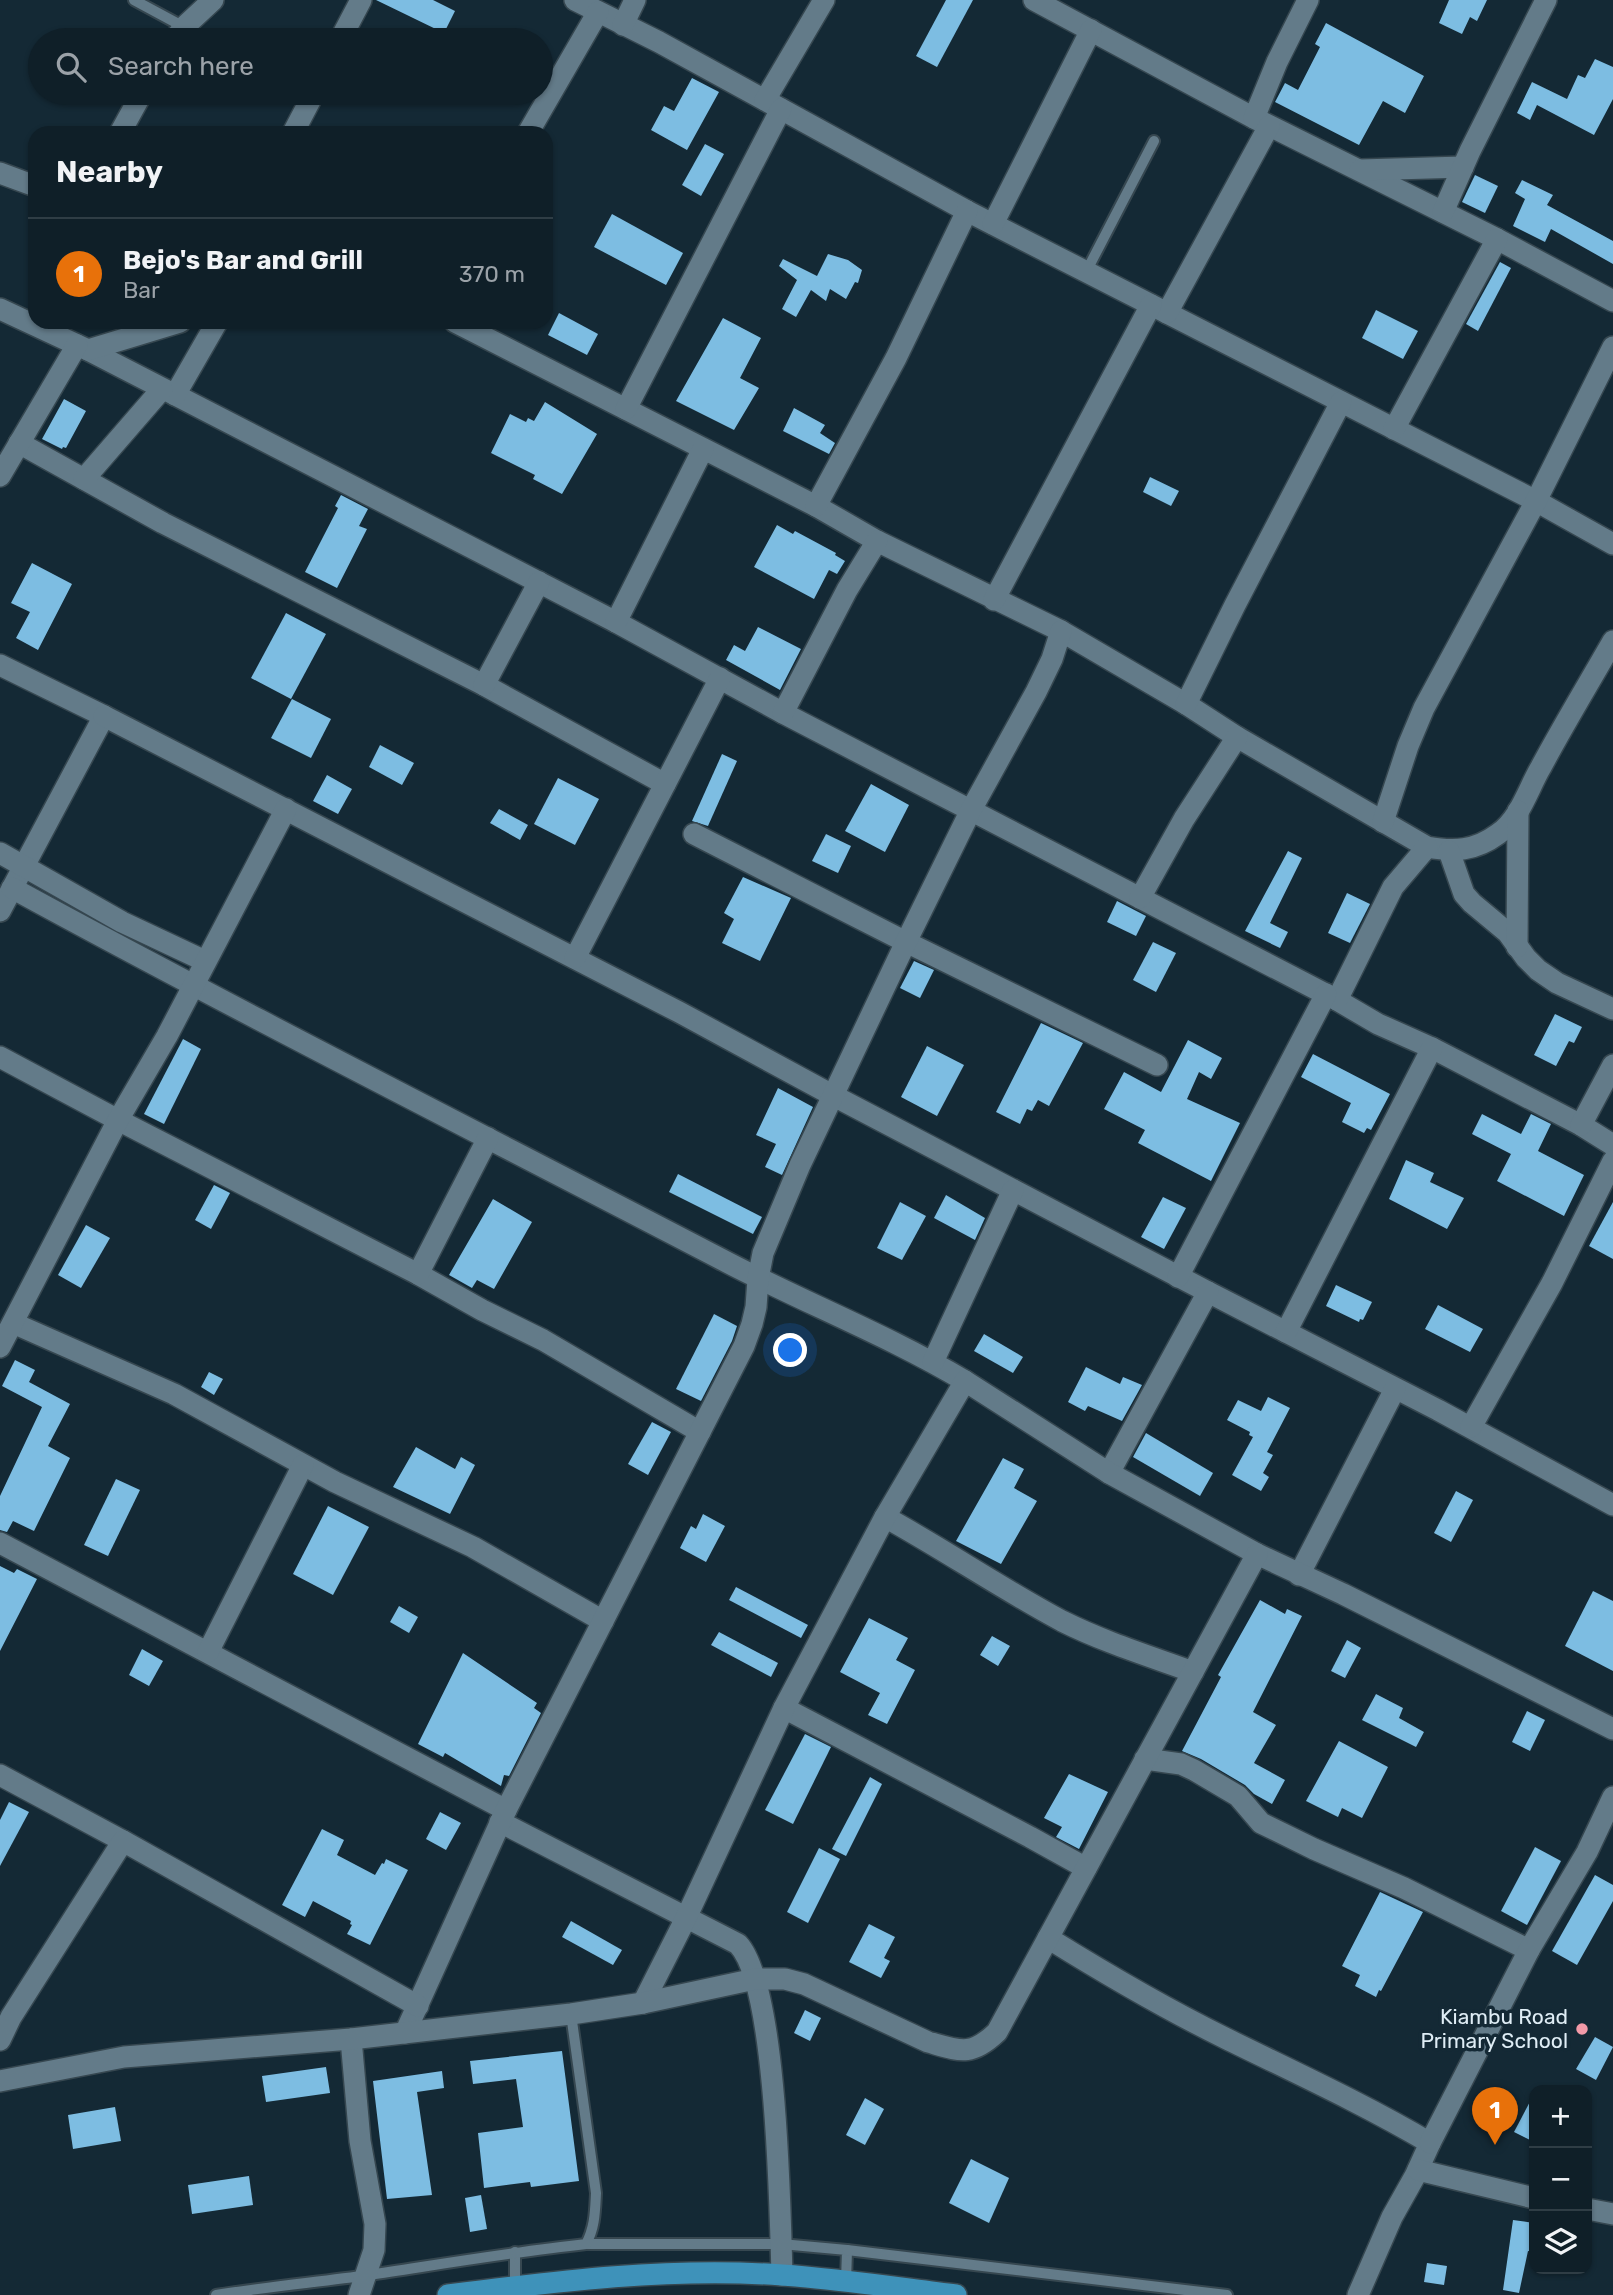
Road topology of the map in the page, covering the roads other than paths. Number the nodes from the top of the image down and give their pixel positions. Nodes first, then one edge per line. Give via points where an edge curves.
1 (134, 0) edge
2 (213, 0) edge
3 (361, 0) edge
4 (575, 0) edge
5 (635, 0) edge
6 (824, 0) edge
7 (1034, 0) edge
8 (1308, 0) edge
9 (1546, 0) edge
10 (1072, 9) edge
11 (598, 12) junction
12 (623, 24) junction
13 (171, 28) edge
14 (185, 28) edge
15 (346, 28) edge
16 (1091, 30) junction
17 (553, 88) edge
18 (135, 105) edge
19 (308, 105) edge
20 (543, 105) edge
21 (773, 105) junction
22 (1262, 122) junction
23 (124, 126) edge
24 (297, 126) edge
25 (532, 126) edge
26 (1154, 141) dead end
27 (1463, 167) junction
28 (1358, 170) junction
29 (0, 173) edge
30 (28, 183) edge
31 (967, 211) junction
32 (1443, 212) junction
33 (993, 224) junction
34 (1497, 239) junction
35 (1086, 272) junction
36 (1613, 301) edge
37 (0, 309) edge
38 (1159, 309) junction
39 (28, 322) edge
40 (43, 329) edge
41 (154, 329) edge
42 (212, 329) edge
43 (469, 329) edge
44 (83, 348) junction
45 (1613, 348) edge
46 (168, 392) junction
47 (1340, 402) junction
48 (626, 410) junction
49 (1394, 429) junction
50 (19, 443) junction
51 (703, 449) junction
52 (0, 476) edge
53 (84, 479) junction
54 (1536, 501) junction
55 (816, 506) junction
56 (877, 541) junction
57 (1613, 544) edge
58 (539, 582) junction
59 (993, 600) junction
60 (615, 622) junction
61 (1061, 631) junction
62 (1613, 641) edge
63 (0, 665) edge
64 (720, 678) junction
65 (484, 685) junction
66 (1186, 704) junction
67 (783, 713) junction
68 (104, 716) junction
69 (1237, 737) junction
70 (665, 784) junction
71 (286, 810) junction
72 (971, 810) junction
73 (1518, 811) junction
74 (1383, 822) junction
75 (694, 834) dead end
76 (1427, 847) junction
77 (1450, 851) junction
78 (0, 853) edge
79 (23, 867) junction
80 (12, 888) junction
81 (1140, 898) junction
82 (0, 911) edge
83 (905, 942) junction
84 (1517, 947) junction
85 (575, 958) junction
86 (205, 961) junction
87 (192, 986) junction
88 (1331, 997) junction
89 (1613, 1009) edge
90 (1432, 1048) junction
91 (0, 1058) edge
92 (1157, 1065) dead end
93 (1613, 1065) edge
94 (834, 1096) junction
95 (118, 1120) junction
96 (1581, 1125) junction
97 (488, 1138) junction
98 (1613, 1145) edge
99 (1613, 1161) edge
100 (1013, 1190) junction
101 (418, 1274) junction
102 (1178, 1277) junction
103 (758, 1279) junction
104 (1208, 1292) junction
105 (13, 1323) junction
106 (1286, 1332) junction
107 (0, 1347) edge
108 (933, 1362) junction
109 (965, 1381) junction
110 (1395, 1389) junction
111 (1471, 1427) junction
112 (700, 1432) junction
113 (303, 1465) junction
114 (1109, 1472) junction
115 (1613, 1505) edge
116 (885, 1517) junction
117 (0, 1543) edge
118 (1257, 1554) junction
119 (1299, 1575) junction
120 (603, 1621) junction
121 (208, 1652) junction
122 (1193, 1672) junction
123 (784, 1708) junction
124 (1613, 1729) edge
125 (1145, 1759) junction
126 (0, 1775) edge
127 (1613, 1797) edge
128 (503, 1816) junction
129 (123, 1841) junction
130 (1086, 1868) junction
131 (686, 1918) junction
132 (1048, 1938) junction
133 (1529, 1950) junction
134 (755, 1979) junction
135 (643, 2003) junction
136 (418, 2006) junction
137 (6, 2014) edge
138 (570, 2014) junction
139 (405, 2033) junction
140 (351, 2039) junction
141 (0, 2040) edge
142 (0, 2081) edge
143 (1430, 2143) junction
144 (1418, 2170) junction
145 (1529, 2196) edge
146 (1592, 2210) edge
147 (1613, 2214) edge
148 (586, 2244) junction
149 (781, 2244) junction
150 (846, 2250) junction
151 (516, 2252) junction
152 (782, 2275) junction
153 (846, 2282) junction
154 (363, 2285) edge
155 (515, 2287) junction
156 (277, 2290) edge
157 (216, 2295) edge
158 (448, 2295) edge
159 (957, 2295) edge
160 (1227, 2295) edge
161 (1358, 2295) edge

1 - 13 lane
2 - 14 street
3 - 15 street
4 - 11 street
5 - 12 street
6 - 21 street
7 - 10 street
8 - 22 street via 1277,62
9 - 27 street
10 - 16 street
11 - 12 street
11 - 17 street
12 - 21 street
16 - 22 street
16 - 33 street
18 - 23 street
19 - 24 street
20 - 25 street
21 - 31 street
21 - 48 street
22 - 28 street
22 - 38 street
26 - 35 lane
27 - 28 street
27 - 32 street
28 - 32 street
29 - 30 street
31 - 33 street
31 - 55 street via 896,358
32 - 34 street
33 - 35 street
34 - 36 street
34 - 49 street
35 - 38 street
37 - 39 street
38 - 47 street
38 - 59 street
40 - 44 street
41 - 44 street
42 - 46 street
43 - 48 street
44 - 46 street
44 - 50 street
45 - 54 street
46 - 53 street
46 - 58 street
47 - 49 street
47 - 66 street
48 - 51 street
49 - 54 street
50 - 52 street
50 - 53 street
51 - 55 street
51 - 60 street
53 - 65 street
54 - 57 street
54 - 74 street via 1424,708
55 - 56 street
56 - 59 street
56 - 67 street
58 - 60 street
58 - 65 street
59 - 61 street
60 - 64 street
61 - 66 street
61 - 72 street via 1036,692
62 - 73 street
63 - 68 street
64 - 67 street
64 - 70 street
65 - 70 street
66 - 69 street
67 - 72 street
68 - 71 street
68 - 79 street
69 - 74 street
69 - 81 street
70 - 85 street
71 - 85 street
71 - 86 street
72 - 81 street
72 - 83 street
73 - 77 street via 1501,833 1488,841
73 - 84 street
74 - 76 street
75 - 83 street
76 - 77 street
76 - 88 street via 1393,887
77 - 84 street via 1464,894 1508,933
78 - 79 street
79 - 80 street
79 - 86 street
80 - 82 street
80 - 87 street
81 - 88 street
83 - 92 street
83 - 94 street
84 - 89 street via 1557,983
85 - 94 street
86 - 87 street
87 - 95 street
87 - 97 street
88 - 90 street
88 - 102 street
90 - 96 street
90 - 106 street
91 - 95 street
93 - 96 street
94 - 100 street
94 - 103 street via 762,1252
95 - 101 street
95 - 105 street
96 - 98 street
97 - 101 street
97 - 103 street
99 - 111 street via 1552,1283
100 - 102 street
100 - 108 street
101 - 112 street via 543,1340
102 - 104 street
103 - 108 street
103 - 112 street via 744,1346
104 - 106 street
104 - 114 street
105 - 107 street
105 - 113 street via 174,1394
106 - 110 street
108 - 109 street
109 - 114 street
109 - 116 street
110 - 111 street
110 - 119 street
111 - 115 street
112 - 120 street
113 - 120 street via 472,1547
113 - 121 street
114 - 118 street
116 - 122 street via 1063,1622
116 - 123 street
117 - 121 street
118 - 119 street
118 - 122 street
119 - 124 street
120 - 128 street
121 - 128 street
122 - 125 street
123 - 130 street
123 - 131 street
125 - 130 street
125 - 133 street via 1194,1770 1238,1796 1261,1823
126 - 129 street
127 - 133 street via 1587,1852
128 - 131 street
128 - 136 street
129 - 136 street
129 - 137 street
130 - 132 street
131 - 134 street via 738,1944
131 - 135 street
132 - 134 street via 997,2032 974,2049 928,2042 804,1984
132 - 143 street via 1135,1991
133 - 143 street
134 - 135 street
134 - 149 street via 773,2095
135 - 138 street
136 - 139 street
137 - 141 street
138 - 139 street
138 - 148 lane via 596,2193 592,2233
139 - 140 street
140 - 142 street via 124,2057
140 - 154 street via 360,2141 375,2224 374,2250
143 - 144 street
144 - 145 street
144 - 161 street
146 - 147 street
148 - 149 lane
148 - 151 lane
149 - 150 lane
149 - 152 street
150 - 153 lane
150 - 160 lane
151 - 154 lane
151 - 155 lane
152 - 153 main road
152 - 155 main road via 664,2274
153 - 159 main road
154 - 156 lane
155 - 158 main road
156 - 157 lane

